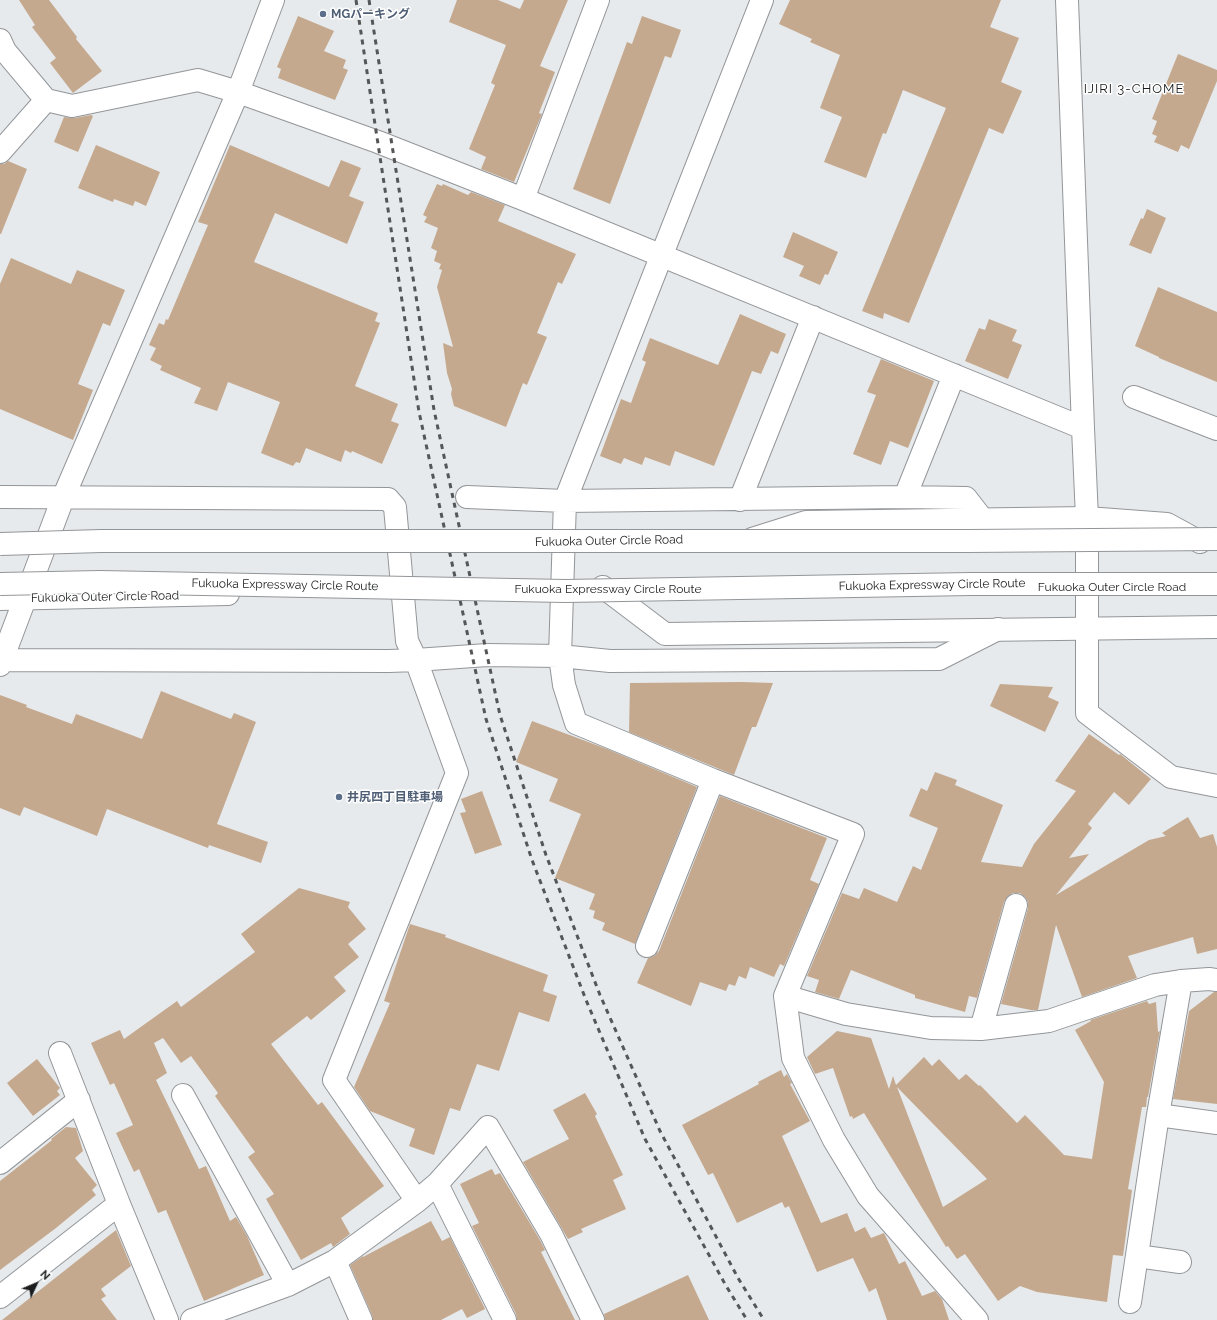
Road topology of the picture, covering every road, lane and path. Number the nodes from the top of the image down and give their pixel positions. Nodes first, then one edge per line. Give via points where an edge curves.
1 (274, 0) edge
2 (598, 0) edge
3 (762, 0) edge
4 (1067, 0) edge
5 (0, 40) edge
6 (238, 92) junction
7 (46, 100) junction
8 (0, 152) edge
9 (523, 199) junction
10 (660, 255) junction
11 (814, 318) junction
12 (954, 375) junction
13 (1134, 397) dead end
14 (1082, 428) junction
15 (1217, 429) edge
16 (468, 497) dead end
17 (905, 497) junction
18 (0, 498) edge
19 (64, 498) junction
20 (740, 500) junction
21 (565, 501) junction
22 (1087, 518) junction
23 (983, 520) junction
24 (749, 540) junction
25 (564, 542) junction
26 (399, 543) junction
27 (0, 545) edge
28 (1087, 545) junction
29 (1214, 545) edge
30 (45, 546) junction
31 (0, 584) edge
32 (1217, 586) edge
33 (604, 587) junction
34 (1087, 587) junction
35 (562, 588) junction
36 (403, 591) junction
37 (26, 598) junction
38 (0, 599) edge
39 (1217, 627) edge
40 (1086, 628) junction
41 (998, 629) junction
42 (560, 656) junction
43 (416, 660) junction
44 (1, 662) edge
45 (713, 780) junction
46 (1217, 786) edge
47 (1016, 905) dead end
48 (647, 946) dead end
49 (1217, 980) edge
50 (1181, 981) junction
51 (785, 996) junction
52 (981, 1029) junction
53 (60, 1053) dead end
54 (183, 1095) dead end
55 (80, 1100) junction
56 (1158, 1115) junction
57 (1217, 1123) edge
58 (0, 1163) edge
59 (438, 1184) junction
60 (417, 1201) junction
61 (119, 1204) junction
62 (1137, 1256) junction
63 (335, 1261) junction
64 (1180, 1262) dead end
65 (288, 1285) junction
66 (0, 1297) edge
67 (1130, 1302) dead end
68 (167, 1320) edge
69 (192, 1320) edge
70 (361, 1320) edge
71 (505, 1320) edge
72 (593, 1320) edge
73 (977, 1320) edge

1 - 6 main road
2 - 9 main road
3 - 10 main road
4 - 14 main road
5 - 7 main road via 5,51
6 - 7 main road via 198,80 72,106
6 - 9 main road via 378,142
6 - 19 main road
7 - 8 main road
9 - 10 main road
10 - 11 main road
10 - 21 main road
11 - 12 main road
11 - 20 main road
12 - 14 main road
12 - 17 main road
13 - 15 main road
14 - 22 main road
16 - 21 main road
17 - 20 main road
17 - 23 main road via 966,498
18 - 19 main road
19 - 26 main road via 388,499 395,507
19 - 30 main road
20 - 21 main road
21 - 25 main road
22 - 23 main road
22 - 28 main road
22 - 29 main road via 1167,524
23 - 24 main road via 806,522
24 - 25 main road, Fukuoka Outer Circle Road
24 - 28 main road, Fukuoka Outer Circle Road
25 - 26 main road, Fukuoka Outer Circle Road
25 - 35 main road
26 - 30 main road, Fukuoka Outer Circle Road
26 - 36 main road
27 - 29 main road, bridge via 101,541 922,541
27 - 30 main road, Fukuoka Outer Circle Road
28 - 29 main road, Fukuoka Outer Circle Road
28 - 34 main road
30 - 37 main road
31 - 32 main road, Fukuoka Expressway Circle Route, bridge via 100,582 565,590 971,584
32 - 34 main road, Fukuoka Outer Circle Road
33 - 34 main road, Fukuoka Outer Circle Road
33 - 35 main road, Fukuoka Outer Circle Road
33 - 41 main road via 664,634
34 - 40 main road
35 - 36 main road, Fukuoka Outer Circle Road
35 - 42 main road
36 - 37 main road, Fukuoka Outer Circle Road
36 - 43 main road via 407,641
37 - 38 main road, Fukuoka Outer Circle Road
37 - 44 main road
39 - 40 main road
40 - 41 main road
40 - 46 main road via 1087,713 1172,777
41 - 42 main road via 939,659 610,661
42 - 43 main road via 487,655
42 - 45 main road via 564,685 576,723
43 - 44 main road
43 - 60 main road via 457,772 334,1080
45 - 48 main road
45 - 51 main road via 853,834
47 - 52 main road
49 - 50 main road
50 - 52 main road via 1155,985 1049,1021
50 - 56 main road
51 - 52 main road via 846,1014 931,1028
51 - 73 main road via 793,1058 834,1140 868,1196
53 - 55 main road
54 - 65 main road
55 - 58 main road
55 - 61 main road
56 - 57 main road
56 - 62 main road
59 - 60 main road
59 - 71 main road
59 - 72 main road via 488,1127 551,1234
60 - 63 main road
61 - 66 main road
61 - 68 main road
62 - 64 main road
62 - 67 main road
63 - 65 main road
63 - 70 main road
65 - 69 main road

